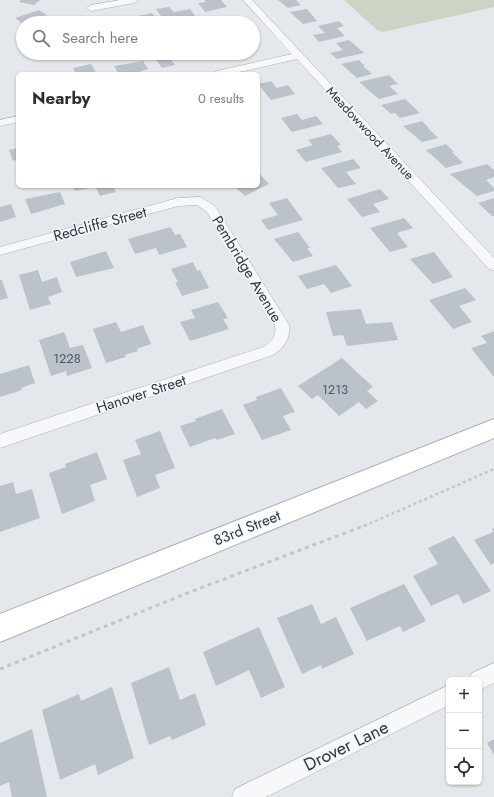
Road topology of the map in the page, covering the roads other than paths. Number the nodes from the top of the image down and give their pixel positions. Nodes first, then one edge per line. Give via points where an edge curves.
1 (134, 0) edge
2 (247, 0) edge
3 (91, 8) dead end
4 (298, 56) junction
5 (226, 72) edge
6 (16, 119) edge
7 (0, 123) edge
8 (200, 201) joint
9 (0, 250) edge
10 (494, 266) edge
11 (280, 342) joint
12 (494, 428) edge
13 (0, 441) edge
14 (0, 628) edge
15 (494, 673) edge
16 (482, 679) edge
17 (446, 696) edge
18 (243, 797) edge

1 - 3 street
2 - 4 street, Meadowwood Avenue
4 - 5 street
4 - 10 street, Meadowwood Avenue
6 - 7 street
8 - 9 street, Redcliffe Street via 178,202
8 - 11 street, Pembridge Avenue via 211,209 282,325
11 - 13 street, Hanover Street via 268,351
12 - 14 main road, 83rd Street
15 - 16 street
17 - 18 street, Drover Lane

